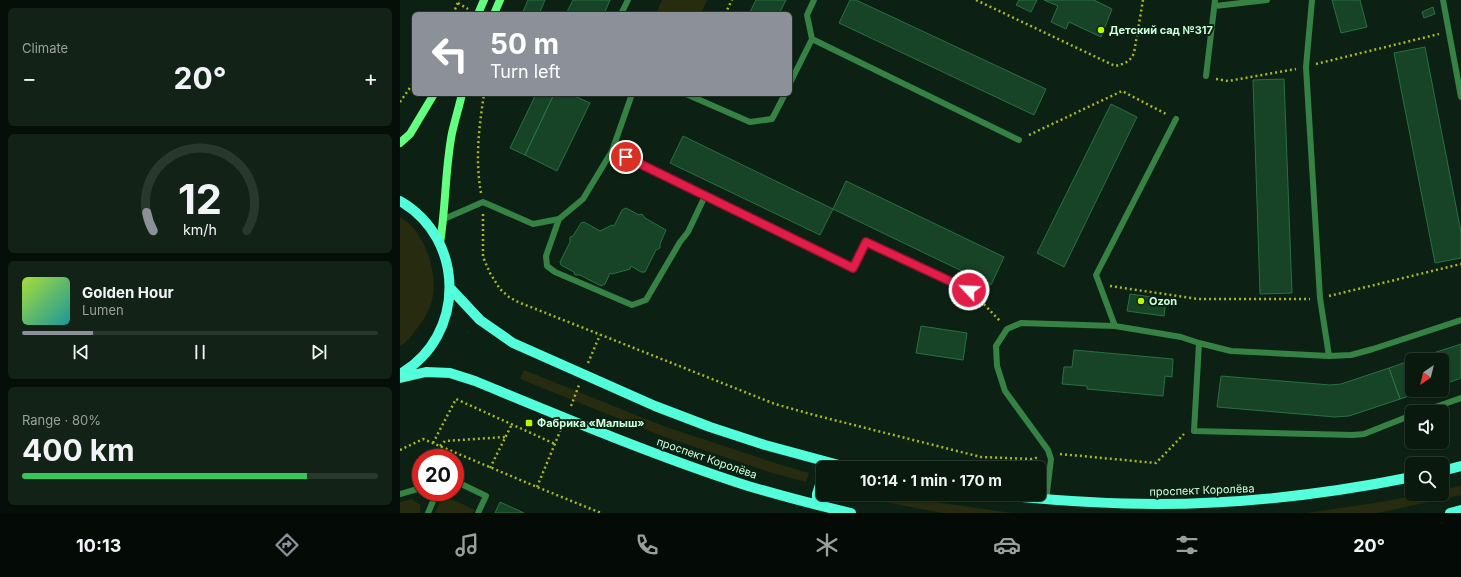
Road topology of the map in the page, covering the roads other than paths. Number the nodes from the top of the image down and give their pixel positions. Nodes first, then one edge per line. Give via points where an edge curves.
1 (484, 0) edge
2 (500, 0) edge
3 (628, 0) edge
4 (814, 0) edge
5 (1267, 0) edge
6 (1312, 0) edge
7 (1443, 0) edge
8 (1215, 3) edge
9 (479, 12) edge
10 (495, 12) edge
11 (622, 12) edge
12 (812, 39) junction
13 (1206, 76) road end
14 (792, 79) edge
15 (433, 96) edge
16 (461, 96) edge
17 (631, 96) edge
18 (691, 96) edge
19 (784, 96) edge
20 (1461, 97) edge
21 (1176, 119) road end
22 (1019, 140) road end
23 (400, 143) edge
24 (612, 151) junction
25 (705, 196) junction
26 (400, 200) edge
27 (444, 219) junction
28 (559, 219) junction
29 (440, 243) junction
30 (451, 289) junction
31 (969, 290) road end
32 (1461, 320) edge
33 (1115, 326) junction
34 (1199, 343) junction
35 (1329, 356) junction
36 (400, 374) edge
37 (400, 378) edge
38 (1461, 398) edge
39 (1441, 405) edge
40 (1405, 418) edge
41 (816, 462) edge
42 (1461, 466) edge
43 (1449, 469) edge
44 (1405, 478) edge
45 (464, 485) edge
46 (412, 491) edge
47 (400, 494) edge
48 (1046, 500) joint
49 (433, 501) edge
50 (817, 501) edge
51 (817, 505) junction
52 (1461, 510) edge
53 (428, 513) edge
54 (478, 513) edge
55 (851, 513) edge
56 (1450, 513) edge

1 - 9 main road
2 - 10 main road
3 - 11 lane
4 - 12 lane via 807,15
5 - 8 lane
6 - 35 lane via 1306,67 1320,298
7 - 20 lane
8 - 13 lane
12 - 14 lane
12 - 22 lane
15 - 23 main road via 410,134
16 - 27 main road via 452,132
17 - 24 lane
18 - 19 lane via 750,122 772,119
21 - 33 lane via 1096,275
24 - 25 lane
24 - 28 lane via 583,199
25 - 28 lane via 688,232 646,300 632,305 555,272 547,266 546,256
25 - 31 lane via 853,268 866,242
26 - 29 main road via 425,221
27 - 28 lane via 483,202 533,224
27 - 29 main road
29 - 30 main road via 449,270
30 - 36 main road via 447,315 437,338 427,352
30 - 41 main road via 480,320 513,343 655,406
32 - 35 lane via 1351,355
33 - 34 lane via 1181,337
33 - 48 lane via 1021,323 1007,329 996,346 997,366 1005,391 1048,450 1051,459
34 - 35 lane via 1231,351
34 - 40 lane via 1194,431 1353,435 1364,434
37 - 51 main road, проспект Королёва via 426,372 450,374 475,381 693,467
38 - 39 lane
42 - 43 main road
44 - 48 main road, проспект Королёва via 1325,493 1213,503 1157,504
45 - 54 lane via 486,496
46 - 47 lane
49 - 53 lane
50 - 51 main road
51 - 55 main road, проспект Королёва
52 - 56 main road

